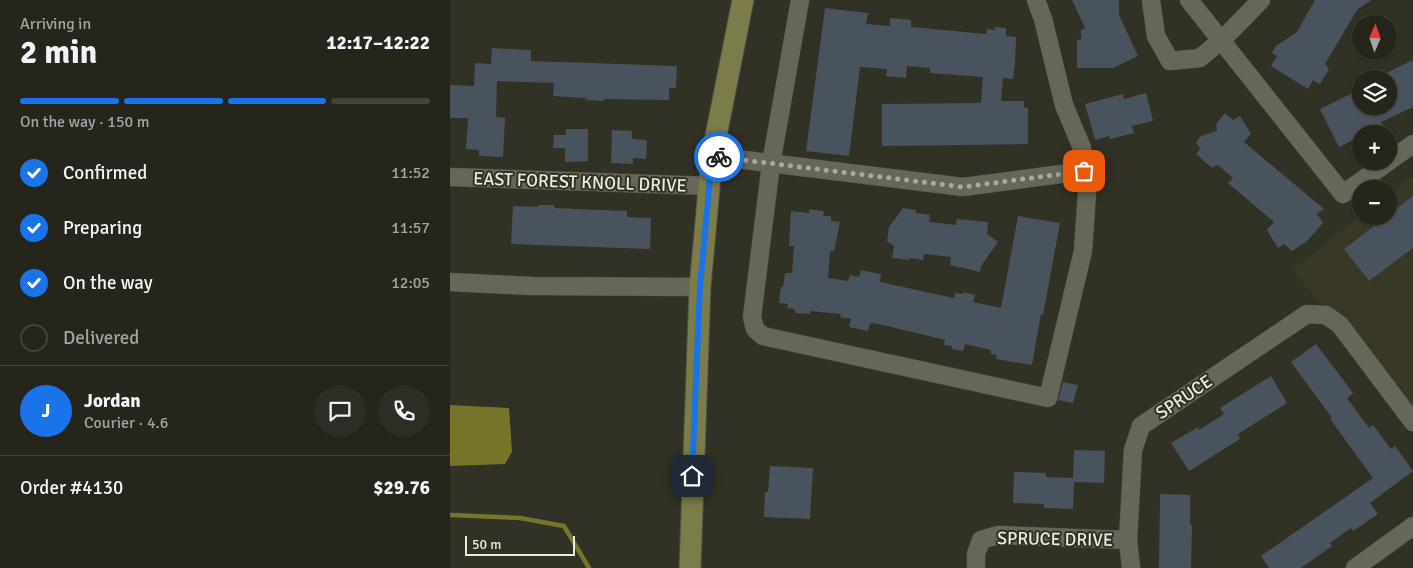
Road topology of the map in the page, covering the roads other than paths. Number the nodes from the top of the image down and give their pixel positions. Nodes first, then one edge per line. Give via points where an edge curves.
1 (743, 0) edge
2 (800, 0) edge
3 (1036, 0) edge
4 (1151, 0) edge
5 (1189, 0) edge
6 (1261, 0) edge
7 (1221, 41) junction
8 (1413, 144) edge
9 (1397, 155) edge
10 (712, 156) junction
11 (771, 164) junction
12 (1376, 170) edge
13 (1084, 171) junction
14 (450, 177) edge
15 (710, 186) junction
16 (450, 282) edge
17 (700, 287) junction
18 (1413, 422) edge
19 (1413, 526) edge
20 (1128, 540) junction
21 (690, 568) edge
22 (976, 568) edge
23 (1131, 568) edge
24 (1355, 568) edge

1 - 10 main road
2 - 11 street
3 - 13 street via 1064,105 1082,148
4 - 7 street via 1156,36 1170,61 1200,58
5 - 7 street
6 - 7 street
7 - 12 street via 1343,194
8 - 9 street
10 - 11 street
10 - 15 main road
11 - 13 street via 963,187
11 - 13 street via 752,317 755,329 763,336 1048,398 1082,251 1087,193
14 - 15 street, EAST FOREST KNOLL DRIVE
15 - 17 main road
16 - 17 street
17 - 21 main road
18 - 20 street, SPRUCE via 1340,325 1326,315 1307,314 1141,426 1133,450
19 - 24 street
20 - 22 street, SPRUCE DRIVE via 998,535 981,540
20 - 23 street, SPRUCE

